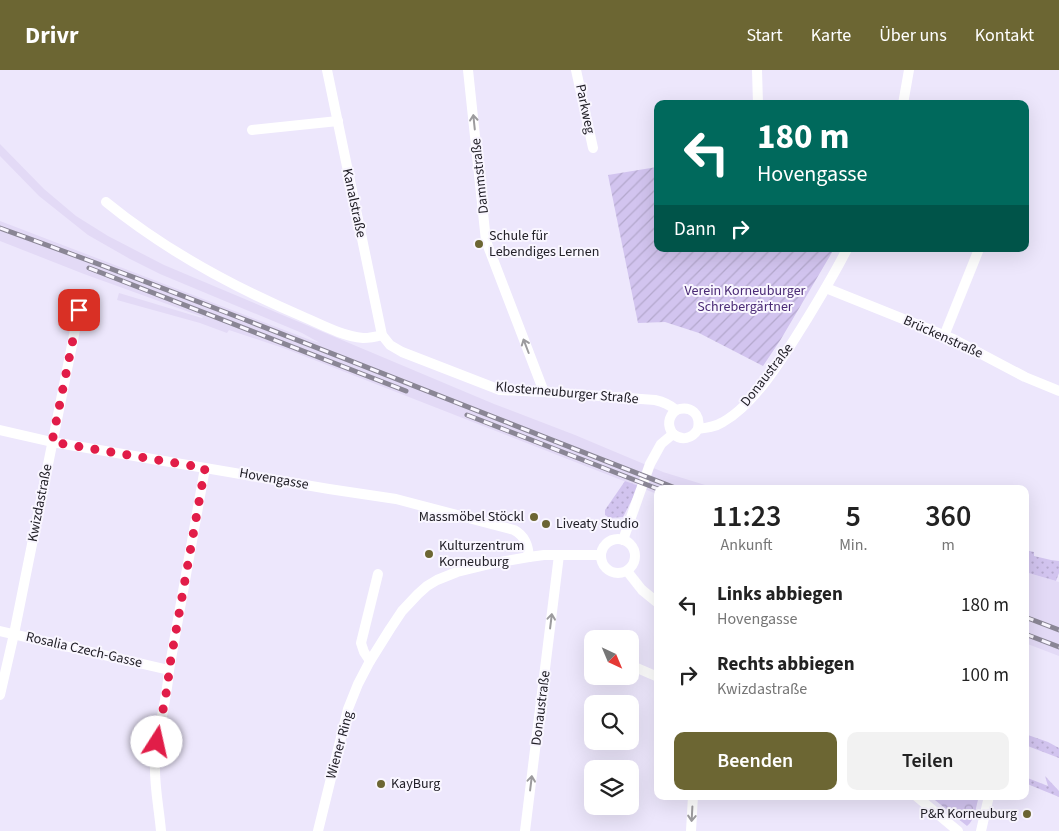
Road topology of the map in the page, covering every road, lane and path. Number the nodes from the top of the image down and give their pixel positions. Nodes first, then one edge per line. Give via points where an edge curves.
1 (327, 70) edge
2 (468, 70) edge
3 (576, 70) edge
4 (757, 70) edge
5 (909, 70) edge
6 (758, 100) edge
7 (904, 100) edge
8 (338, 121) junction
9 (252, 130) dead end
10 (593, 148) dead end
11 (106, 202) dead end
12 (845, 252) edge
13 (978, 252) edge
14 (826, 288) junction
15 (79, 310) dead end
16 (382, 335) junction
17 (944, 336) junction
18 (1059, 391) edge
19 (544, 392) junction
20 (676, 410) junction
21 (698, 429) junction
22 (0, 430) edge
23 (673, 434) junction
24 (52, 442) junction
25 (205, 468) junction
26 (623, 540) junction
27 (559, 555) junction
28 (600, 555) junction
29 (529, 557) junction
30 (627, 571) junction
31 (378, 574) dead end
32 (654, 600) edge
33 (0, 631) edge
34 (14, 634) junction
35 (370, 661) junction
36 (639, 669) edge
37 (169, 670) junction
38 (654, 675) edge
39 (0, 695) edge
40 (693, 800) edge
41 (921, 800) edge
42 (988, 800) edge
43 (160, 831) edge
44 (318, 831) edge
45 (525, 831) edge
46 (691, 831) edge
47 (958, 831) edge
48 (981, 831) edge

1 - 8 street, Kanalstraße
19 -> 2 street, Dammstraße via 486,241
3 - 10 street, Parkweg
4 - 6 street
5 - 7 street
8 - 9 street
8 - 16 street, Kanalstraße
11 - 16 street via 160,242 252,294 351,336 369,338
12 - 14 street, Donaustraße
13 - 17 street
14 - 17 street, Brückenstraße
14 - 21 street, Donaustraße via 783,357 744,406 723,422
15 - 24 street, Kwizdastraße
16 - 19 street, Klosterneuburger Straße via 390,346 402,352 488,386 500,390
17 - 18 street, Brückenstraße
19 - 20 street, Klosterneuburger Straße via 655,400
20 - 21 street, Klosterneuburger Straße via 683,408 694,412 698,418
20 - 23 street via 669,420
21 - 23 street, Donaustraße via 687,438
22 - 24 street, Hovengasse
23 - 26 street via 661,444 650,464
24 - 25 street, Hovengasse
24 - 34 street, Kwizdastraße
25 - 29 street, Hovengasse via 418,503 514,530 526,541
25 - 37 street
26 - 28 street via 607,543
26 - 30 street via 630,544 635,557
27 - 28 street, Wiener Ring
27 - 29 street, Wiener Ring
45 -> 27 street, Donaustraße
28 - 30 street via 608,571 618,574
29 - 35 street, Wiener Ring via 457,572 436,580 402,611
30 - 32 street
31 - 35 street via 361,643
33 - 34 street, Rosalia Czech-Gasse
34 - 37 street, Rosalia Czech-Gasse
34 - 39 street, Kwizdastraße
35 - 44 street, Wiener Ring via 348,709
36 - 38 street
37 - 43 street via 155,763
40 -> 46 street
41 - 47 street
42 - 48 street

